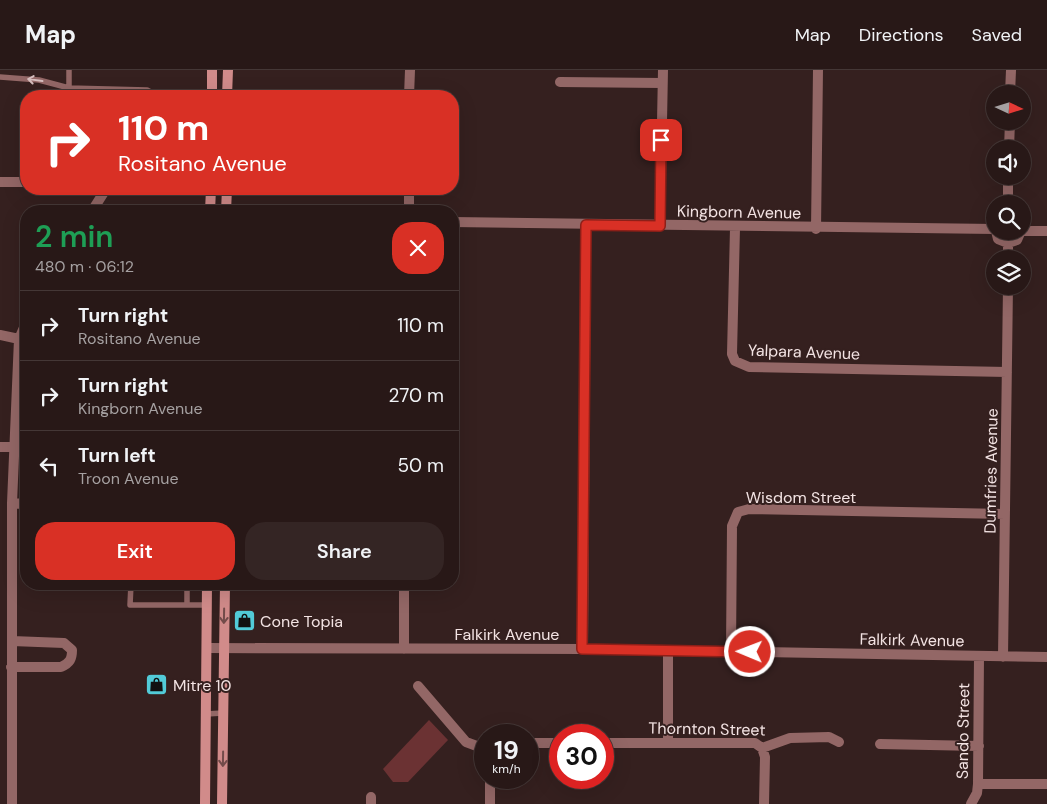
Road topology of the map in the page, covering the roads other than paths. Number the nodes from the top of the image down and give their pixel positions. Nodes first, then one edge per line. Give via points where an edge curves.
1 (69, 70) edge
2 (212, 70) edge
3 (228, 70) edge
4 (410, 70) edge
5 (664, 70) edge
6 (818, 70) edge
7 (1011, 70) edge
8 (0, 77) edge
9 (560, 82) dead end
10 (662, 83) junction
11 (1010, 85) edge
12 (69, 88) junction
13 (147, 90) edge
14 (212, 90) edge
15 (227, 90) edge
16 (410, 90) edge
17 (0, 182) edge
18 (20, 182) edge
19 (459, 222) edge
20 (586, 225) junction
21 (660, 226) junction
22 (735, 228) junction
23 (816, 229) junction
24 (986, 230) edge
25 (1031, 231) edge
26 (1047, 231) edge
27 (1002, 240) edge
28 (1017, 240) edge
29 (1008, 243) junction
30 (1008, 250) edge
31 (1008, 295) edge
32 (0, 335) edge
33 (19, 339) joint
34 (1007, 372) junction
35 (0, 446) edge
36 (13, 446) junction
37 (12, 503) junction
38 (20, 504) edge
39 (1005, 514) junction
40 (131, 590) edge
41 (187, 590) edge
42 (207, 590) edge
43 (225, 590) edge
44 (404, 590) edge
45 (187, 605) junction
46 (207, 605) junction
47 (12, 641) junction
48 (206, 648) junction
49 (224, 648) junction
50 (404, 649) junction
51 (582, 649) junction
52 (668, 650) junction
53 (731, 651) junction
54 (979, 656) junction
55 (1003, 657) junction
56 (1047, 657) edge
57 (11, 667) junction
58 (418, 686) dead end
59 (206, 714) junction
60 (223, 714) junction
61 (6, 731) edge
62 (668, 742) junction
63 (839, 742) dead end
64 (614, 743) edge
65 (880, 744) dead end
66 (474, 745) edge
67 (979, 746) junction
68 (762, 748) junction
69 (978, 784) junction
70 (1047, 784) edge
71 (490, 789) edge
72 (12, 804) edge
73 (205, 804) edge
74 (222, 804) edge
75 (490, 804) edge
76 (764, 804) edge
77 (970, 804) edge

1 - 12 lane
2 - 14 main road
3 - 15 main road
4 - 16 street
5 - 10 street
6 - 23 street
7 - 11 street
12 -> 8 lane via 39,80
9 - 10 street
10 - 21 street
12 - 13 lane
17 - 18 street
19 - 20 street, Kingborn Avenue
20 - 21 street, Kingborn Avenue
20 - 51 street
21 - 22 street, Kingborn Avenue
22 - 23 street, Kingborn Avenue
22 - 34 street, Yalpara Avenue via 732,354 740,365
23 - 24 street, Kingborn Avenue
25 - 26 street
27 - 29 street
28 - 29 street
29 - 30 street
31 - 34 street, Dumfries Avenue
32 - 33 street
33 - 36 street
34 - 39 street, Dumfries Avenue
35 - 36 street
36 - 37 street
37 - 38 street
37 - 47 street
39 - 53 street, Wisdom Street via 749,509 738,512 732,526
39 - 55 street, Dumfries Avenue
40 - 45 lane via 130,605
41 - 45 lane
42 - 46 main road
43 -> 49 main road
44 - 50 street
45 - 46 lane
46 - 48 main road
47 - 57 street
47 - 57 street via 64,643 72,650 72,657 61,667
48 - 49 street, Falkirk Avenue
48 - 59 main road
49 - 50 street, Falkirk Avenue
49 - 60 main road
50 - 51 street, Falkirk Avenue
51 - 52 street, Falkirk Avenue
52 - 53 street, Falkirk Avenue
52 - 62 street
53 - 54 street, Falkirk Avenue
54 - 55 street, Falkirk Avenue
54 - 67 street, Sando Street
55 - 56 street, Falkirk Avenue
57 - 61 street
58 - 66 street via 466,742
59 - 60 lane
59 - 73 main road
60 -> 74 main road
61 - 72 street
62 - 64 street, Thornton Street
62 - 68 street, Thornton Street via 754,743
63 - 68 street, Thornton Street via 829,737 790,738
65 - 67 street
67 - 69 street, Sando Street
68 - 76 street via 765,757
69 - 70 street
69 - 77 street, Sando Street
71 - 75 street

